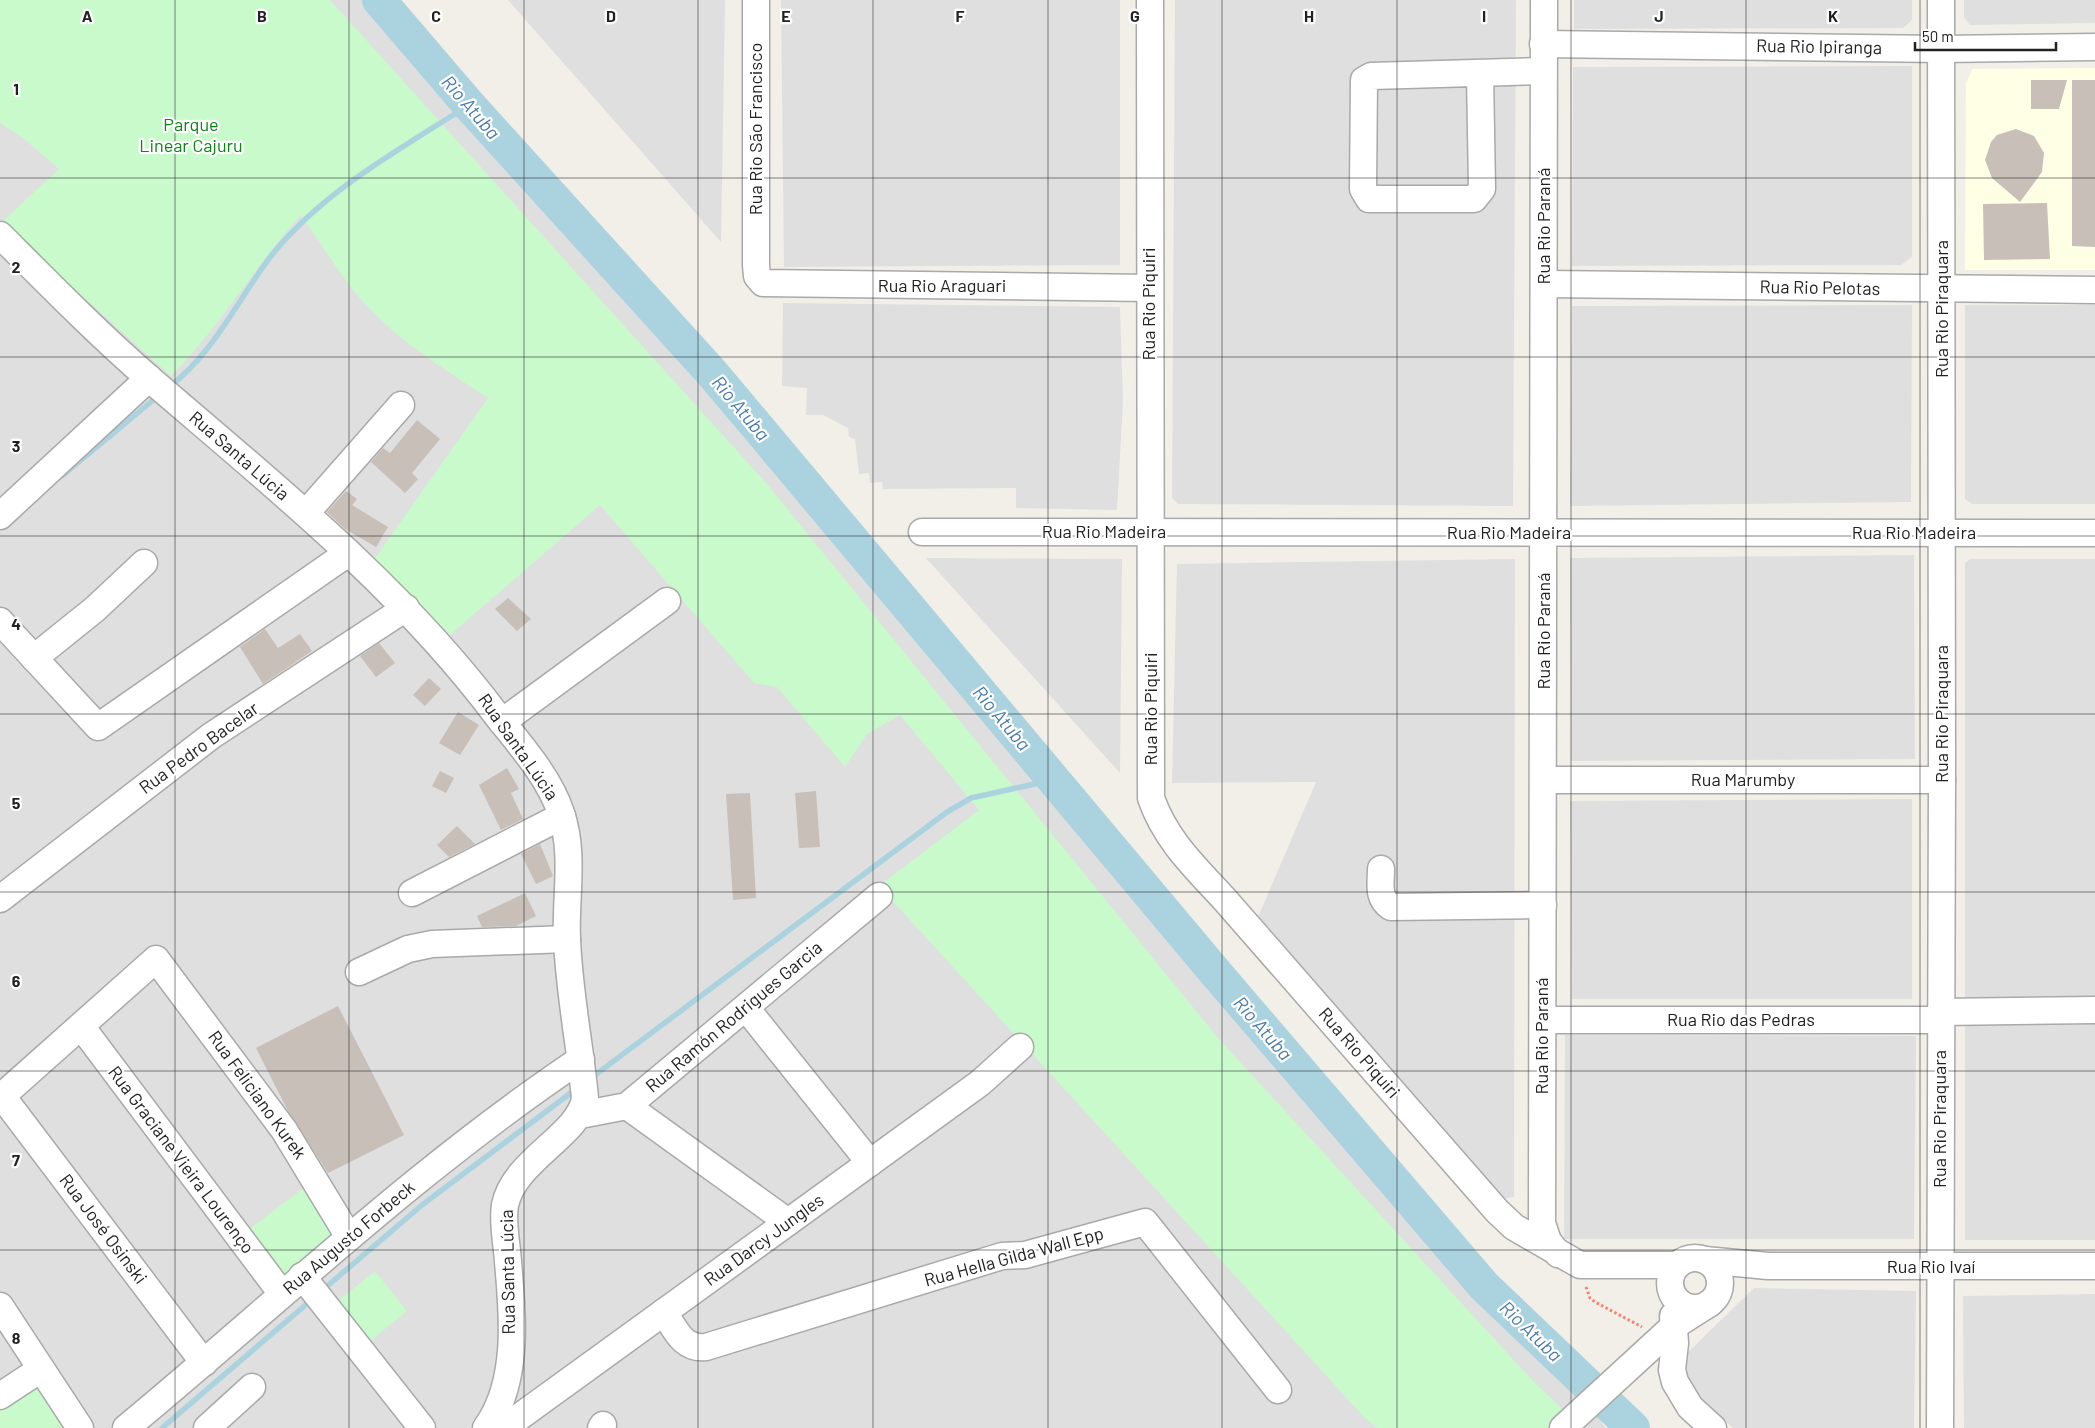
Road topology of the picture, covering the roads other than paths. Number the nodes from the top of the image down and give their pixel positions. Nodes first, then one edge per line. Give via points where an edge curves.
1 (756, 0) edge
2 (1150, 0) edge
3 (1544, 0) edge
4 (1941, 0) edge
5 (1543, 44) junction
6 (2095, 47) edge
7 (1942, 48) junction
8 (1544, 71) junction
9 (1480, 74) junction
10 (0, 235) edge
11 (756, 257) joint
12 (1544, 284) junction
13 (1149, 288) junction
14 (1942, 289) junction
15 (2095, 290) edge
16 (149, 378) junction
17 (401, 405) dead end
18 (306, 513) junction
19 (0, 516) edge
20 (922, 532) dead end
21 (1150, 532) junction
22 (1544, 533) junction
23 (1942, 533) junction
24 (2095, 533) edge
25 (348, 552) junction
26 (144, 563) dead end
27 (666, 601) dead end
28 (406, 608) junction
29 (0, 621) edge
30 (34, 658) junction
31 (502, 722) junction
32 (1544, 780) junction
33 (1942, 780) junction
34 (562, 816) junction
35 (1381, 868) dead end
36 (412, 892) dead end
37 (879, 896) dead end
38 (0, 899) edge
39 (1543, 905) junction
40 (567, 939) junction
41 (359, 972) dead end
42 (746, 1008) junction
43 (2095, 1010) edge
44 (1940, 1016) junction
45 (1542, 1020) junction
46 (81, 1026) junction
47 (1020, 1046) dead end
48 (582, 1059) junction
49 (582, 1106) junction
50 (627, 1106) junction
51 (870, 1163) junction
52 (788, 1222) junction
53 (349, 1237) junction
54 (1570, 1260) junction
55 (1705, 1260) junction
56 (1768, 1266) junction
57 (2095, 1266) edge
58 (1940, 1268) junction
59 (302, 1276) junction
60 (1674, 1277) junction
61 (282, 1294) junction
62 (1715, 1296) junction
63 (0, 1306) edge
64 (664, 1312) junction
65 (1662, 1337) junction
66 (204, 1363) junction
67 (41, 1369) junction
68 (252, 1387) dead end
69 (1278, 1390) dead end
70 (0, 1396) edge
71 (80, 1428) edge
72 (126, 1428) edge
73 (207, 1428) edge
74 (422, 1428) edge
75 (486, 1428) edge
76 (504, 1428) edge
77 (1563, 1428) edge
78 (1713, 1428) edge
79 (1940, 1428) edge

1 - 11 street, Rua Rio São Francisco
2 - 13 street, Rua Rio Piquiri
3 - 5 street, Rua Rio Paraná
4 - 7 street, Rua Rio Piraquara
5 - 7 street, Rua Rio Ipiranga
5 - 8 street, Rua Rio Paraná
6 - 7 street, Rua Rio Ipiranga
7 - 14 street, Rua Rio Piraquara
8 - 9 street
8 - 12 street, Rua Rio Paraná
9 - 9 street via 1482,189 1478,196 1474,199 1369,199 1363,189 1364,80 1371,76
10 - 16 street, Rua Santa Lúcia
11 - 13 street, Rua Rio Araguari via 757,276 763,283
12 - 14 street, Rua Rio Pelotas
12 - 22 street, Rua Rio Paraná
13 - 21 street, Rua Rio Piquiri
14 - 15 street, Rua Rio Pelotas
14 - 23 street, Rua Rio Piraquara
16 - 18 street, Rua Santa Lúcia
16 - 19 street
17 - 18 street
18 - 25 street, Rua Santa Lúcia
20 - 21 street, Rua Rio Madeira
21 - 22 street, Rua Rio Madeira
21 - 54 street, Rua Rio Piquiri via 1151,798 1159,821 1182,854 1233,908 1497,1211 1514,1228
22 - 23 street, Rua Rio Madeira
22 - 32 street, Rua Rio Paraná
23 - 24 street, Rua Rio Madeira
23 - 33 street, Rua Rio Piraquara
25 - 28 street, Rua Santa Lúcia
25 - 30 street via 98,727
26 - 30 street via 95,609
27 - 31 street
28 - 31 street, Rua Santa Lúcia via 454,659
28 - 38 street, Rua Pedro Bacelar via 210,736
29 - 30 street
31 - 34 street, Rua Santa Lúcia via 548,785
32 - 33 street, Rua Marumby
32 - 39 street, Rua Rio Paraná
33 - 44 street, Rua Rio Piraquara
34 - 36 street
34 - 40 street, Rua Santa Lúcia via 569,870
35 - 39 street via 1380,894 1391,907
37 - 42 street, Rua Ramón Rodrigues Garcia
39 - 45 street, Rua Rio Paraná
40 - 41 street via 432,944 408,948
40 - 48 street, Rua Santa Lúcia
42 - 50 street, Rua Ramón Rodrigues Garcia
42 - 51 street
43 - 44 street, Rua Rio das Pedras
44 - 45 street, Rua Rio das Pedras
44 - 58 street, Rua Rio Piraquara
45 - 54 street, Rua Rio Paraná via 1542,1223 1548,1242
46 - 53 street, Rua Feliciano Kurek via 156,959 284,1130
46 - 61 street, Rua Graciane Vieira Lourenço
46 - 66 street, Rua José Osinski via 2,1096
47 - 51 street, Rua Darcy Jungles via 980,1083
48 - 49 street, Rua Santa Lúcia
48 - 53 street, Rua Augusto Forbeck via 493,1121
49 - 50 street, Rua Ramón Rodrigues Garcia
49 - 75 street, Rua Santa Lúcia via 523,1171 509,1194 504,1218 510,1275 510,1350 502,1398
50 - 52 street
51 - 52 street, Rua Darcy Jungles
52 - 64 street, Rua Darcy Jungles
53 - 59 street, Rua Augusto Forbeck
54 - 60 street
55 - 56 street, Rua Rio Ivaí
55 - 60 street, Rua Rio Ivaí via 1686,1260
55 - 62 street via 1717,1272
56 - 58 street, Rua Rio Ivaí
56 - 62 street, Rua Rio Ivaí
57 - 58 street, Rua Rio Ivaí
58 - 79 street, Rua Rio Piraquara
59 - 61 street, Rua Augusto Forbeck
59 - 74 street
60 - 62 street via 1674,1298 1682,1305 1701,1307
60 - 65 street
61 - 66 street, Rua Augusto Forbeck
62 - 65 street, Rua Rio Ivaí
63 - 67 street
64 - 69 street, Rua Hella Gilda Wall Epp via 684,1342 698,1348 706,1347 1002,1256 1025,1255 1146,1222
64 - 76 street, Rua Darcy Jungles
65 - 77 street, Rua Rio Ivaí
65 - 78 street via 1675,1382 1690,1407
66 - 72 street, Rua Augusto Forbeck
67 - 70 street
67 - 71 street
68 - 73 street

